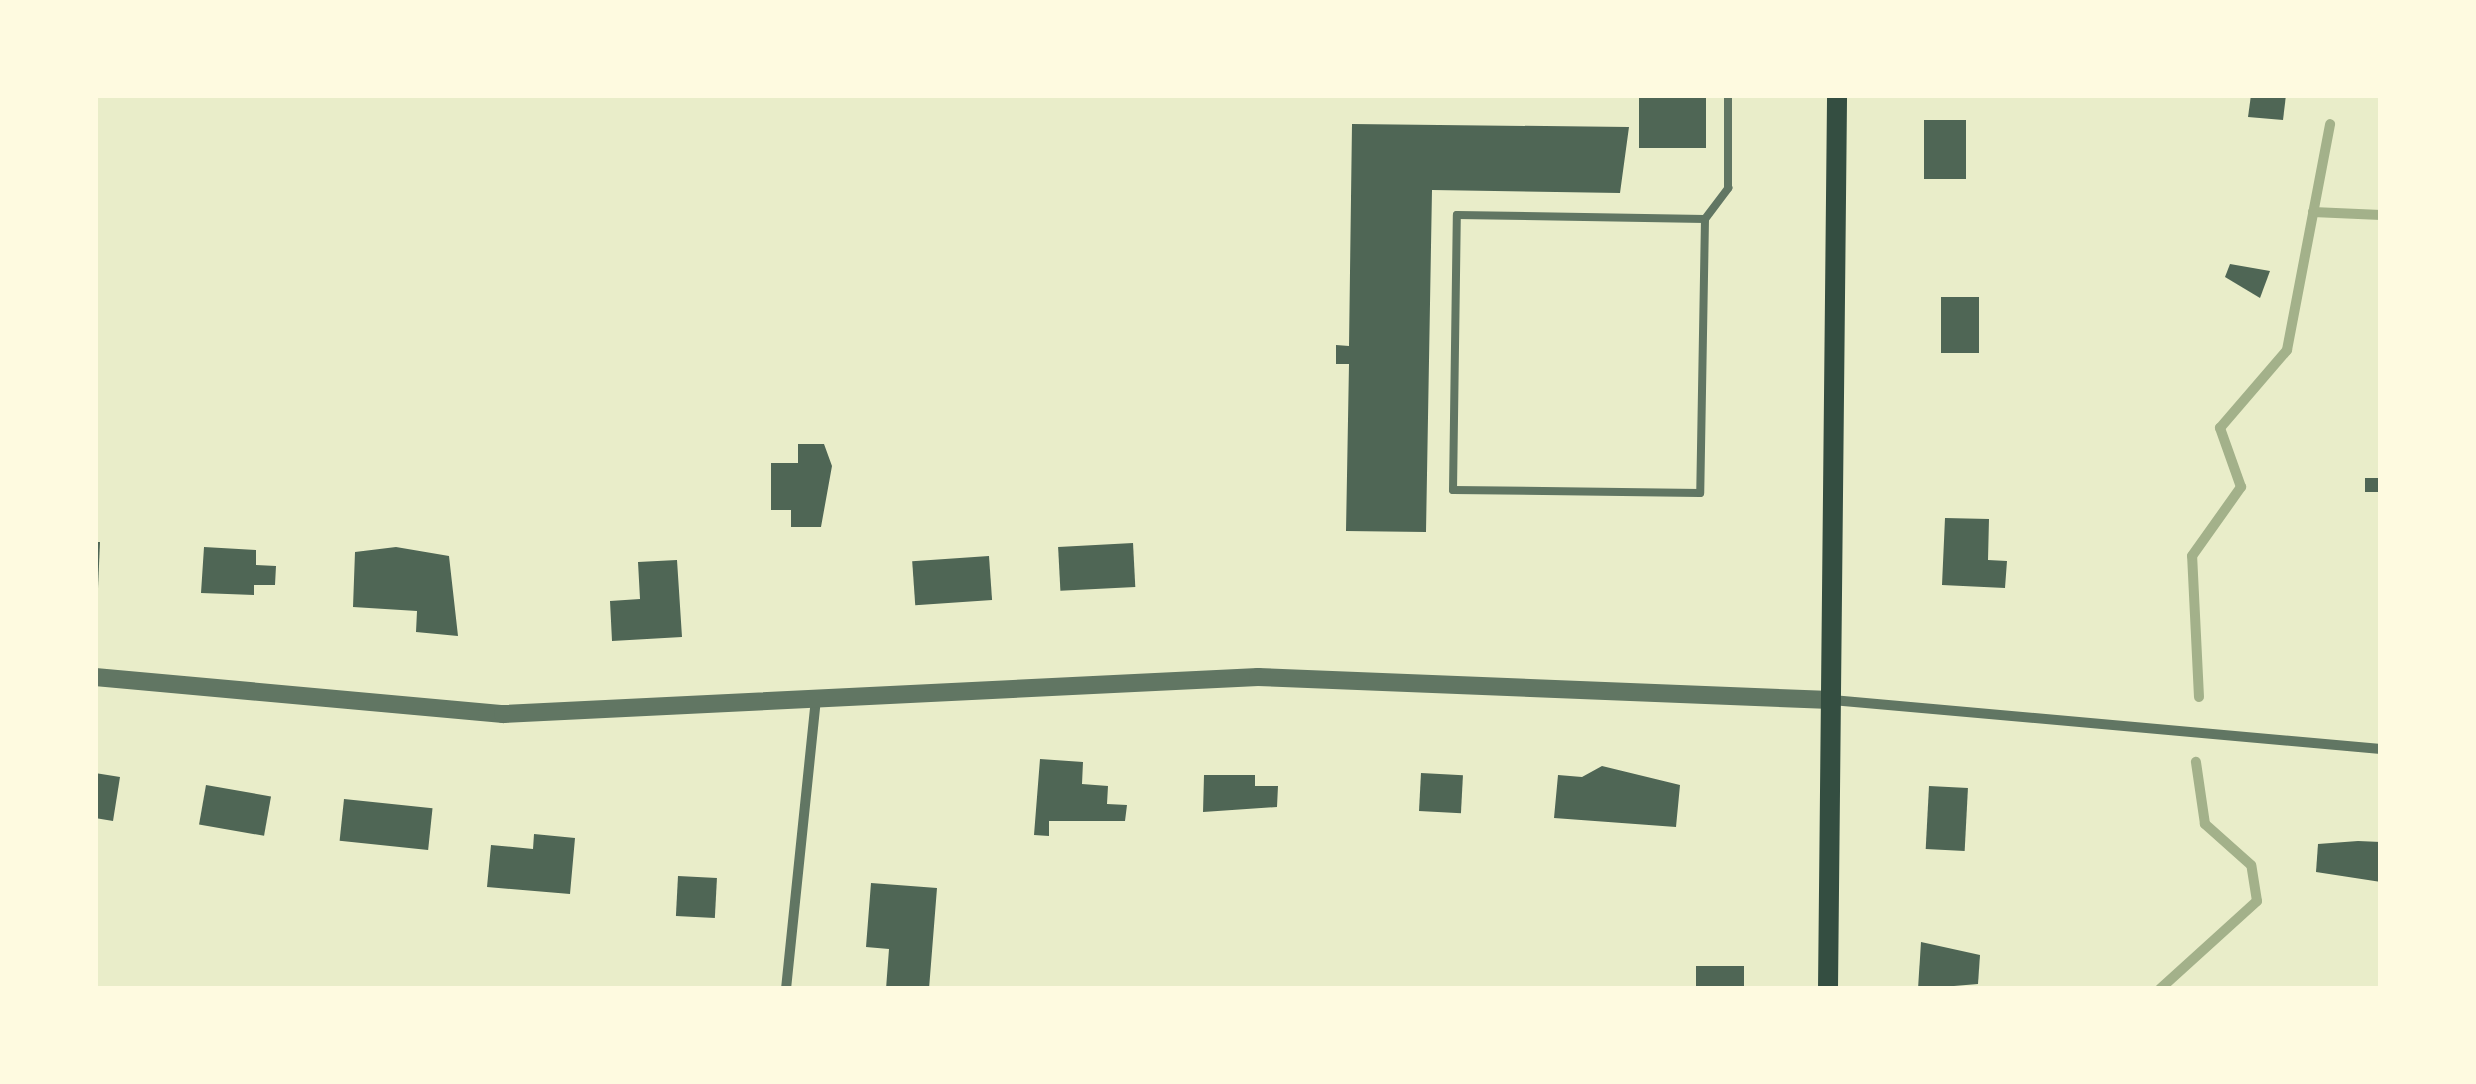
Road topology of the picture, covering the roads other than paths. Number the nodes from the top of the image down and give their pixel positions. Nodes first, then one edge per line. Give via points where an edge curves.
1 (1728, 95) edge
2 (1836, 95) edge
3 (1705, 218) junction
4 (95, 677) edge
5 (1830, 700) junction
6 (816, 701) junction
7 (2381, 749) edge
8 (786, 989) edge
9 (1828, 989) edge

1 - 3 lane via 1728,188
2 - 5 main road
3 - 3 lane via 1700,493 1453,490 1457,215
4 - 6 street via 503,714
5 - 6 street via 1334,677
5 - 7 street
5 - 9 main road
6 - 8 street

